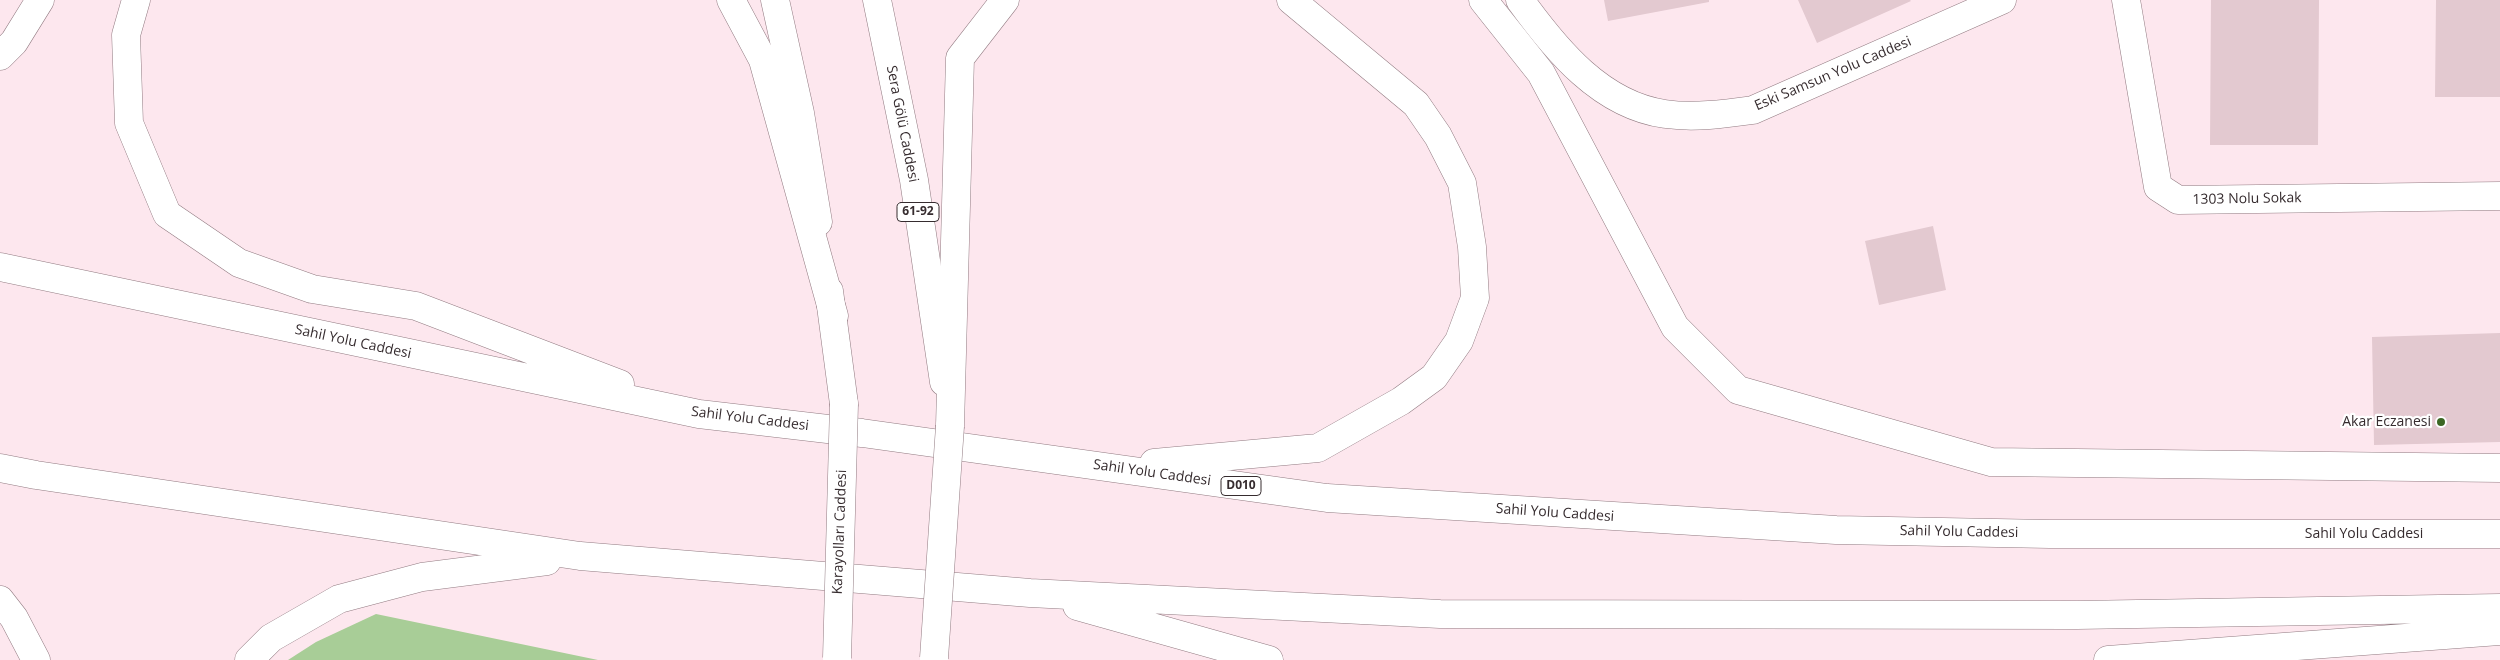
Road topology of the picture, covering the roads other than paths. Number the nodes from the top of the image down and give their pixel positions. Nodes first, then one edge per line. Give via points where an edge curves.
1 (40, 0) edge
2 (136, 0) edge
3 (731, 0) edge
4 (775, 0) edge
5 (877, 0) edge
6 (1005, 0) edge
7 (1290, 0) edge
8 (1484, 0) edge
9 (1520, 0) edge
10 (2002, 0) edge
11 (2126, 0) edge
12 (0, 56) edge
13 (2500, 196) edge
14 (0, 267) edge
15 (834, 316) junction
16 (699, 414) junction
17 (950, 426) junction
18 (1108, 467) junction
19 (0, 468) edge
20 (2500, 468) edge
21 (2500, 534) edge
22 (580, 556) junction
23 (1030, 593) junction
24 (0, 600) edge
25 (2500, 608) edge
26 (2500, 631) edge
27 (836, 659) edge
28 (934, 659) edge
29 (36, 660) edge
30 (249, 660) edge
31 (1269, 660) edge
32 (2108, 660) edge

1 - 12 main road via 14,42
2 - 16 main road via 126,35 129,123 167,214 239,263 312,289 416,306
3 - 15 main road via 763,60
4 - 15 main road via 800,113
5 - 17 main road, Sera Gölü Caddesi / 61-92 via 914,180
6 - 17 main road via 960,58
7 - 18 main road via 1416,104 1438,136 1462,184 1472,247 1475,298 1459,341 1434,377 1401,401 1318,448
8 - 20 main road via 1541,73 1675,327 1738,390 1991,462
9 - 10 main road, Eski Samsun Yolu Caddesi via 1588,80 1620,100 1665,114 1712,116 1752,110
11 - 13 main road, 1303 Nolu Sokak via 2158,187 2178,200
14 - 16 main road, Sahil Yolu Caddesi / D010
15 - 27 main road, Karayolları Caddesi, bridge via 844,404
16 - 18 main road, Sahil Yolu Caddesi / D010
17 - 28 main road, 61-92, bridge
18 - 21 main road, Sahil Yolu Caddesi / D010 via 1328,498 1836,530 2050,534
19 - 22 main road
22 - 23 main road
22 - 30 main road via 422,577 339,599 271,638
23 - 25 main road via 1440,614 2077,615
23 - 31 main road
24 - 29 main road via 14,618
26 - 32 main road

